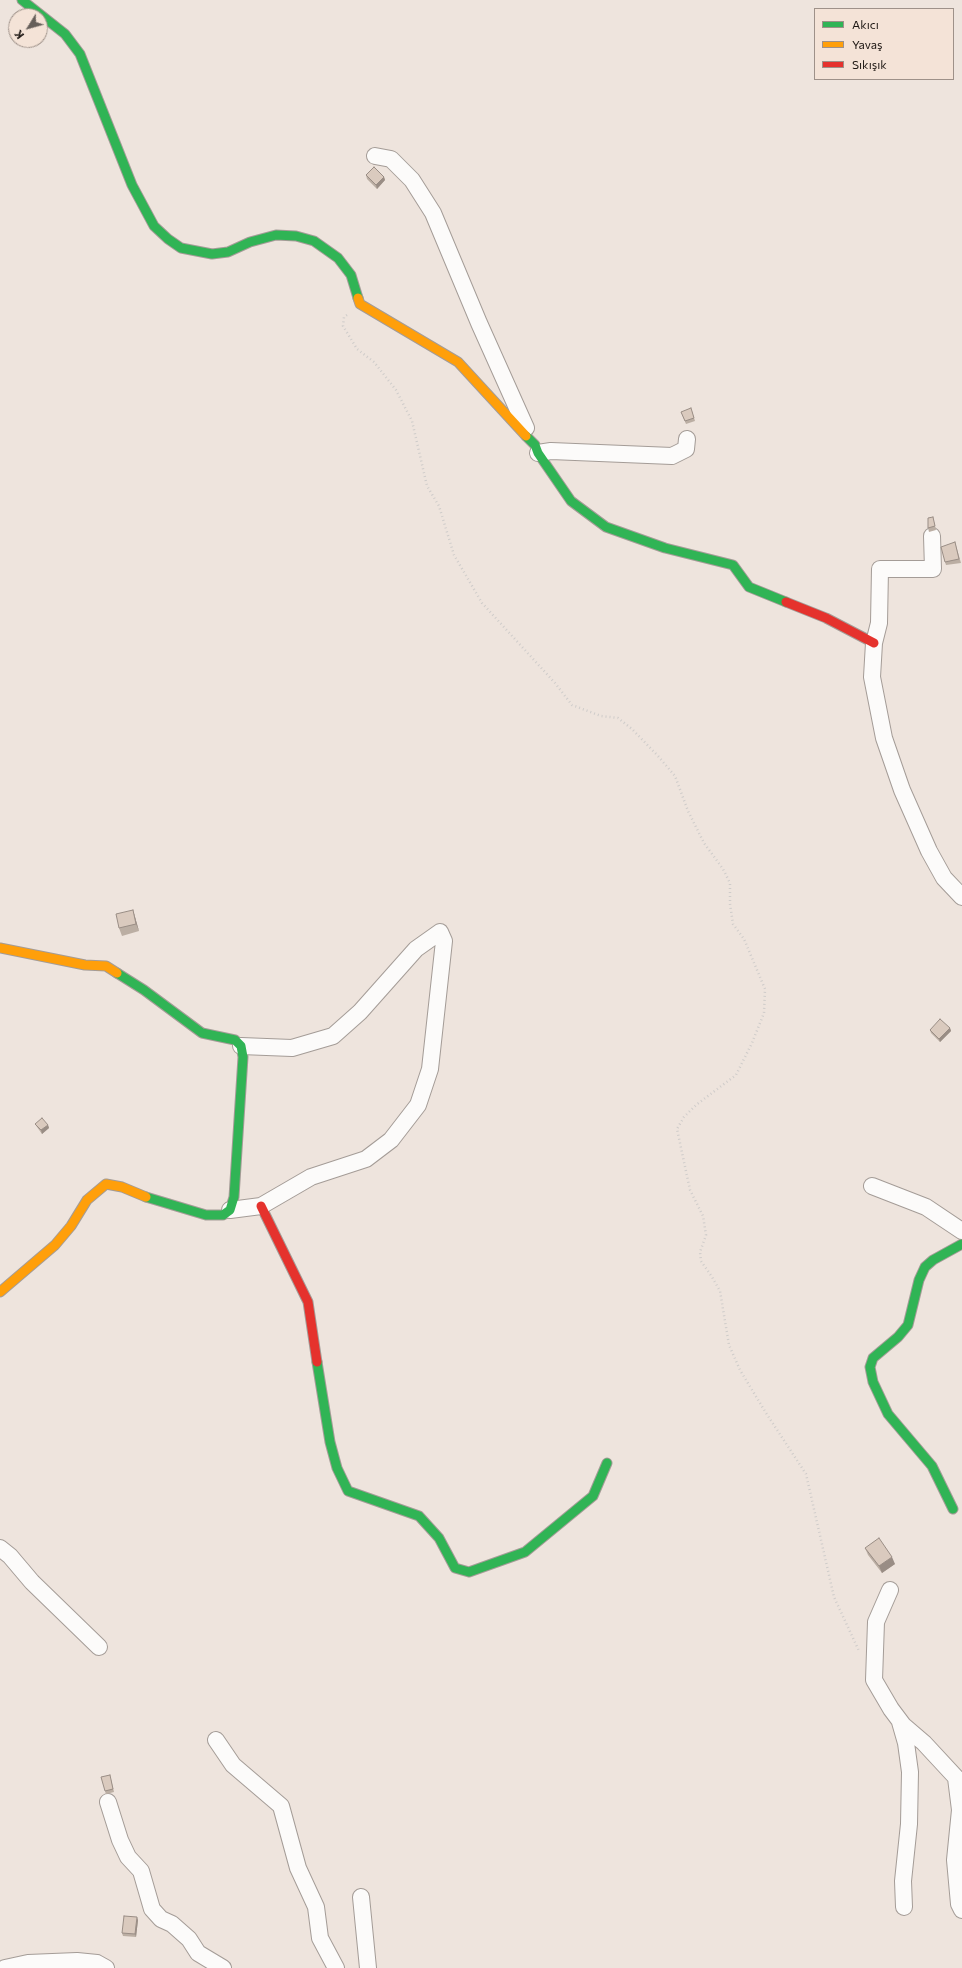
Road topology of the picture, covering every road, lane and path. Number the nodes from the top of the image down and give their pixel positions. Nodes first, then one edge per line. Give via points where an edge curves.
1 (22, 0) edge
2 (375, 156) dead end
3 (360, 304) junction
4 (687, 438) dead end
5 (536, 449) junction
6 (932, 536) dead end
7 (874, 643) junction
8 (962, 897) edge
9 (0, 948) edge
10 (241, 1046) junction
11 (872, 1186) dead end
12 (261, 1206) junction
13 (230, 1210) junction
14 (962, 1231) edge
15 (962, 1244) edge
16 (0, 1292) edge
17 (606, 1463) dead end
18 (953, 1509) dead end
19 (0, 1548) edge
20 (890, 1590) dead end
21 (99, 1647) dead end
22 (861, 1655) dead end
23 (900, 1721) junction
24 (216, 1740) dead end
25 (959, 1781) edge
26 (108, 1802) dead end
27 (361, 1897) dead end
28 (904, 1907) dead end
29 (962, 1910) edge
30 (5, 1968) edge
31 (106, 1968) edge
32 (223, 1968) edge
33 (336, 1968) edge
34 (368, 1968) edge

1 - 3 street via 64,34 80,54 132,184 154,226 168,239 181,248 212,254 228,252 250,242 276,235 296,236 314,241 338,258 351,275
2 - 5 street via 391,159 412,180 432,212 478,323
3 - 5 street via 458,362
3 - 22 path via 344,317 343,326 358,349 374,362 396,390 412,421 427,486 439,506 454,555 482,603 572,705 601,716 618,718 632,728 658,756 675,776 704,843 730,883 733,924 744,939 765,989 764,1013 736,1076 696,1105 677,1129 690,1190 703,1216 706,1235 700,1252 701,1261 720,1292 729,1345 740,1370 762,1407 806,1474 834,1597
4 - 5 street via 686,449 672,456
5 - 7 street via 571,502 606,526 665,548 733,565 749,587 826,618
6 - 7 street via 933,569 880,569 879,623
7 - 8 street via 872,677 884,738 902,790 944,878
9 - 10 street via 85,965 106,966 144,990 202,1033 235,1040
10 - 12 street via 292,1048 333,1036 360,1012 416,949 440,932 444,940 430,1069 418,1105 390,1140 366,1159 311,1177
10 - 13 street via 234,1197
11 - 14 street via 926,1207
12 - 13 street
12 - 17 street via 308,1302 330,1442 337,1468 348,1491 419,1516 439,1538 455,1568 469,1572 526,1552 593,1496
13 - 16 street via 223,1215 206,1215 106,1184 87,1200 71,1226 55,1245
15 - 18 street via 925,1267 919,1280 908,1325 873,1358 870,1367 873,1382 888,1414 932,1466
19 - 21 street
20 - 23 street via 876,1622 874,1680
23 - 25 street
23 - 28 street via 910,1772 909,1824 903,1881
24 - 33 street via 233,1765 281,1806 298,1868 316,1907 320,1938
25 - 29 street via 960,1810 955,1860 959,1904
26 - 32 street via 128,1857 141,1871 152,1909 188,1939 198,1953
27 - 34 street
30 - 31 street via 28,1963 77,1961 96,1963

